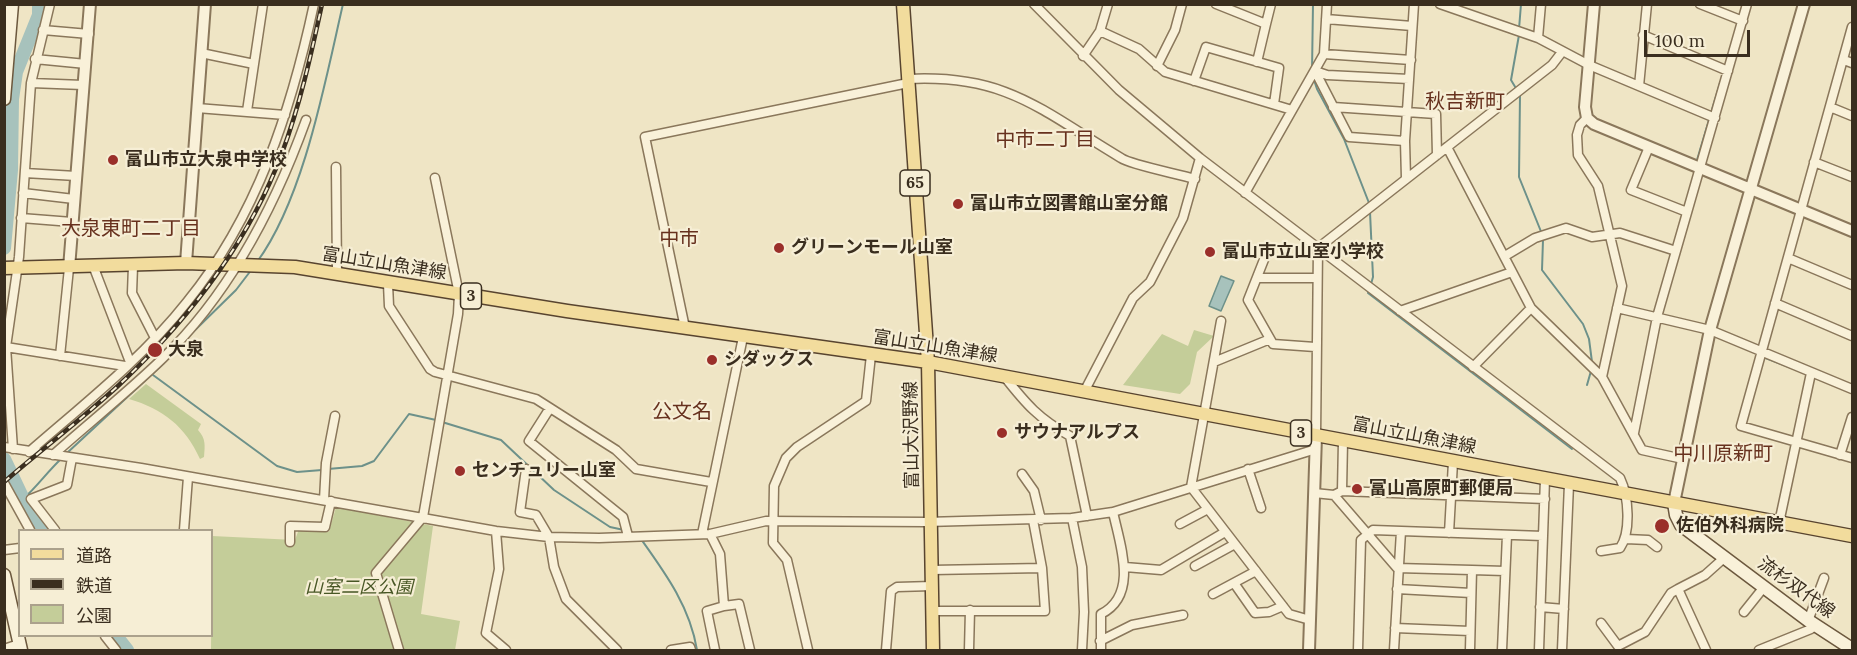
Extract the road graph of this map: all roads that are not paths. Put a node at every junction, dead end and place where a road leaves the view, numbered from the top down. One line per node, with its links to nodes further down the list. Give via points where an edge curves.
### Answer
1 (12, 4): 36 (main road)
2 (50, 4): 27 (street)
3 (90, 4): 29 (street)
4 (205, 4): 33 (street)
5 (262, 4): 42 (street)
6 (314, 4): 61 (street, via 299,75)
7 (903, 4): 48 (main road, 富山大沢野線 / 65)
8 (1034, 4): 35 (street)
9 (1108, 4): 28 (street)
10 (1182, 4): 44 (street, via 1175,30)
11 (1215, 4): 24 (street)
12 (1271, 4): 24 (street)
13 (1327, 4): 22 (street)
14 (1414, 4): 25 (street)
15 (1440, 4): 31 (street)
16 (1541, 4): 31 (street)
17 (1594, 4): 43 (street)
18 (1647, 4): 30 (street)
19 (1700, 4): 23 (street)
20 (1747, 4): 23 (street)
21 (1804, 4): 80 (street)
22 (1326, 20): 25 (street); 34 (street)
23 (1743, 21): 45 (street)
24 (1266, 24): 39 (street)
25 (1413, 26): 38 (street)
26 (1852, 27): 40 (street)
27 (43, 30): 29 (street); 37 (street)
28 (1100, 31): 35 (street); 44 (street, via 1139,50)
29 (89, 34): 41 (street)
30 (1643, 35): 45 (street); 52 (street)
31 (1538, 38): 32 (street)
32 (1562, 52): 43 (street); 67 (street, via 1552,65)
33 (201, 53): 42 (street); 57 (street)
34 (1324, 54): 38 (street); 46 (street)
35 (1083, 56): 70 (street)
36 (6, 58): 53 (main road)
37 (35, 59): 41 (street); 50 (street)
38 (1411, 60): 47 (street)
39 (1257, 62): 49 (street, via 1206,47); 54 (street, via 1280,68)
40 (1848, 62): 56 (street)
41 (86, 64): 51 (street)
42 (254, 64): 59 (street)
43 (1589, 65): 52 (street); 63 (street)
44 (1157, 66): 49 (street)
45 (1728, 70): 64 (street)
46 (1315, 71): 47 (street); 55 (street); 58 (street)
47 (1409, 79): 60 (street)
48 (908, 81): 79 (street, via 943,77 999,88 1046,109 1122,160); 115 (street, via 645,137); 126 (main road, 富山大沢野線 / 65)
49 (1194, 81): 54 (street)
50 (31, 83): 51 (street); 74 (street)
51 (83, 85): 75 (street)
52 (1639, 86): 64 (street)
53 (4, 99)
54 (1274, 104): 58 (street)
55 (1333, 107): 60 (street); 66 (street, via 1350,137)
56 (1830, 107): 62 (street); 71 (street)
57 (197, 108): 59 (street); 95 (street)
58 (1292, 110): 81 (street)
59 (247, 111): 61 (street)
60 (1407, 112): 66 (street); 69 (street, via 1436,114)
61 (285, 115): 96 (street, via 244,216)
62 (1852, 116)
63 (1587, 118): 68 (street); 89 (street, via 1577,135 1578,155 1598,186)
64 (1715, 118): 73 (street)
65 (306, 120): 97 (street, via 290,164)
66 (1405, 141): 78 (street)
67 (1447, 147): 69 (street); 92 (street)
68 (1649, 147): 73 (street); 85 (street, via 1631,190)
69 (1437, 155): 78 (street)
70 (1200, 158): 79 (street); 81 (street)
71 (1814, 162): 76 (street); 84 (street)
72 (336, 167): 103 (street)
73 (1700, 168): 80 (street); 85 (street)
74 (25, 173): 75 (street); 82 (street)
75 (76, 176): 83 (street)
76 (1852, 177)
77 (435, 178): 108 (street)
78 (1406, 178): 90 (street)
79 (1195, 179): 135 (street, via 1183,218 1150,282 1133,298)
80 (1750, 190): 84 (street); 116 (street)
81 (1245, 193): 90 (street)
82 (24, 194): 83 (street); 86 (street)
83 (74, 199): 87 (street)
84 (1800, 210): 88 (street); 94 (street)
85 (1687, 212): 91 (street)
86 (21, 218): 87 (street); 101 (street)
87 (72, 222): 99 (street)
88 (1852, 231)
89 (1610, 235): 91 (street, via 1620,233); 92 (street, via 1586,237 1566,228 1535,238); 111 (street, via 1622,286)
90 (1318, 248): 105 (street); 112 (street)
91 (1676, 251): 113 (street)
92 (1505, 256): 102 (street)
93 (1265, 257): 104 (street)
94 (1788, 258): 107 (street); 109 (street)
95 (186, 263): 96 (main road, 富山立山魚津線 / 3); 98 (main road, 富山立山魚津線 / 3)
96 (214, 264): 97 (main road, 富山立山魚津線 / 3); 119 (street, via 188,301)
97 (236, 264): 103 (main road, 富山立山魚津線 / 3); 147 (street, via 204,311 164,357)
98 (133, 266): 100 (main road, 富山立山魚津線 / 3); 119 (street, via 132,293)
99 (69, 268): 100 (main road, 富山立山魚津線 / 3); 101 (main road, 富山立山魚津線 / 3); 125 (street)
100 (94, 268): 128 (street)
101 (11, 269): 121 (street)
102 (1512, 272): 110 (street); 112 (street)
103 (338, 274): 106 (main road, 富山立山魚津線 / 3)
104 (1259, 278): 105 (street); 120 (street, via 1248,300)
105 (1316, 278): 122 (street)
106 (388, 284): 108 (main road, 富山立山魚津線 / 3); 132 (street, via 389,306 430,369)
107 (1852, 285)
108 (459, 294): 115 (main road, 富山立山魚津線 / 3); 132 (street)
109 (1775, 303): 117 (street); 123 (street)
110 (1531, 308): 129 (street); 133 (street)
111 (1617, 308): 113 (street); 133 (street)
112 (1400, 310): 129 (street)
113 (1657, 317): 116 (street); 140 (street)
114 (1221, 321): 127 (street)
115 (685, 328): 118 (main road, 富山立山魚津線 / 3)
116 (1710, 330): 123 (street); 151 (street)
117 (1852, 336)
118 (743, 337): 124 (main road, 富山立山魚津線 / 3); 158 (street)
119 (154, 338): 128 (street)
120 (1270, 339): 122 (street, via 1274,344); 127 (street)
121 (6, 347): 125 (street); 144 (street)
122 (1315, 347): 141 (street)
123 (1761, 350): 130 (street); 143 (street, via 1741,426)
124 (871, 355): 126 (main road, 富山立山魚津線 / 3); 177 (street, via 866,401 797,447 778,470 772,504)
125 (60, 356): 128 (street)
126 (928, 362): 131 (main road, 富山立山魚津線 / 3); 176 (main road, 富山大沢野線 / 65)
127 (1214, 362): 137 (street)
128 (128, 364): 146 (street)
129 (1473, 367): 165 (street, via 1620,478)
130 (1811, 373): 134 (street); 143 (street)
131 (1004, 376): 135 (main road, 富山立山魚津線 / 3); 172 (street, via 1031,410 1070,436)
132 (448, 377): 136 (street, via 520,393); 173 (street)
133 (1602, 377): 140 (street)
134 (1852, 389)
135 (1084, 392): 137 (main road, 富山立山魚津線 / 3)
136 (550, 408): 158 (street, via 616,450 636,469); 190 (street, via 529,441 623,517)
137 (1205, 415): 141 (main road, 富山立山魚津線 / 3); 161 (street)
138 (335, 416): 167 (street, via 326,463)
139 (1852, 417): 148 (street)
140 (1634, 432): 151 (street, via 1642,450)
141 (1316, 436): 142 (main road, 富山立山魚津線 / 3); 145 (street)
142 (1343, 441): 152 (main road, 富山立山魚津線 / 3); 163 (street)
143 (1795, 442): 148 (street); 178 (street)
144 (8, 448): 146 (street)
145 (1316, 449): 154 (street); 162 (street)
146 (29, 452): 147 (street)
147 (52, 454): 149 (street)
148 (1840, 455): 150 (street)
149 (72, 458): 156 (street); 181 (street, via 67,485 32,499)
150 (1852, 458)
151 (1683, 459): 168 (street)
152 (1453, 462): 157 (main road, 富山立山魚津線 / 3); 164 (street)
153 (526, 469): 193 (street, via 520,512 536,515)
154 (1248, 469): 161 (street); 169 (street)
155 (1022, 474): 175 (street, via 1034,491)
156 (188, 477): 167 (street); 182 (street)
157 (1545, 479): 160 (main road, 富山立山魚津線 / 3); 166 (street)
158 (711, 482): 187 (street)
159 (4, 483): 180 (street)
160 (1569, 484): 165 (main road, 富山立山魚津線 / 3); 221 (street)
161 (1191, 487): 170 (street); 171 (street)
162 (1314, 493): 163 (street); 226 (street)
163 (1338, 493): 164 (street); 188 (street)
164 (1450, 494): 166 (street); 186 (street)
165 (1625, 494): 168 (main road, 富山立山魚津線 / 3); 194 (street)
166 (1545, 500): 191 (street)
167 (328, 501): 173 (street); 195 (street, via 325,527 290,526)
168 (1674, 502): 178 (main road, 富山立山魚津線 / 3); 199 (main road, 流杉双代線, via 1681,525)
169 (1261, 508)
170 (1208, 509): 179 (street); 185 (street)
171 (1113, 512): 172 (street); 201 (street)
172 (1087, 516): 174 (street)
173 (423, 517): 183 (street); 239 (street, via 376,573)
174 (1072, 518): 175 (street); 249 (street, via 1082,567)
175 (1037, 520): 176 (street); 203 (street)
176 (931, 522): 177 (street); 204 (main road, 富山大沢野線 / 65)
177 (775, 523): 187 (street, via 766,521); 245 (street, via 773,543 787,560)
178 (1779, 523): 192 (main road, 富山立山魚津線 / 3)
179 (1180, 524)
180 (29, 529)
181 (54, 529)
182 (184, 529)
183 (496, 531): 193 (street); 240 (street, via 499,569 486,633)
184 (1401, 531): 186 (street); 188 (street, via 1372,530); 202 (street)
185 (1225, 532): 196 (street); 201 (street, via 1161,570)
186 (1449, 533): 189 (street)
187 (706, 534): 190 (street); 218 (street, via 720,554)
188 (1367, 535): 202 (street); 251 (street, via 1361,540)
189 (1507, 535): 191 (street); 207 (street)
190 (628, 536): 193 (street)
191 (1543, 536): 220 (street)
192 (1852, 536)
193 (549, 537): 241 (street, via 554,567 566,599)
194 (1626, 539): 197 (street, via 1648,540); 198 (street, via 1620,548)
195 (290, 542)
196 (1235, 544): 200 (street); 206 (street)
197 (1657, 547)
198 (1601, 551)
199 (1724, 558): 212 (main road, 流杉双代線); 214 (street)
200 (1195, 566)
201 (1125, 567): 232 (street, via 1119,599 1113,608 1101,614)
202 (1397, 567): 205 (street); 213 (street)
203 (1042, 568): 204 (street); 222 (street, via 1045,611)
204 (932, 570): 211 (main road, 富山大沢野線 / 65)
205 (1472, 570): 207 (street); 215 (street)
206 (1256, 571): 210 (street); 219 (street)
207 (1505, 571): 254 (street)
208 (4, 575): 217 (main road)
209 (1824, 578): 228 (street)
210 (1234, 583): 216 (street); 219 (street, via 1255,613)
211 (932, 586): 223 (main road, 富山大沢野線 / 65); 246 (street, via 897,587 891,591)
212 (1764, 587): 224 (street); 228 (main road, 流杉双代線)
213 (1397, 589): 215 (street); 229 (street)
214 (1678, 589): 235 (street, via 1671,593 1645,632); 257 (street)
215 (1471, 593): 230 (street)
216 (1213, 594)
217 (7, 602): 233 (main road)
218 (724, 606): 243 (street, via 707,611); 244 (street, via 739,604)
219 (1283, 606): 226 (street, via 1289,614)
220 (1540, 607): 221 (street); 255 (street)
221 (1564, 609): 256 (street)
222 (969, 610): 223 (street); 248 (street)
223 (932, 611): 247 (main road, 富山大沢野線 / 65)
224 (1744, 612)
225 (1182, 615): 232 (street, via 1132,625)
226 (1310, 620): 250 (street)
227 (1602, 623): 235 (street)
228 (1811, 623): 236 (main road, 流杉双代線); 258 (street, via 1811,629)
229 (1395, 628): 230 (street); 252 (street)
230 (1470, 631): 253 (street)
231 (106, 637): 238 (street)
232 (1101, 646)
233 (20, 647): 234 (street)
234 (4, 649)
235 (1616, 649)
236 (1852, 649)
237 (671, 650): 242 (street, via 690,647)
238 (116, 651)
239 (399, 651)
240 (506, 651)
241 (618, 651)
242 (691, 651)
243 (715, 651)
244 (750, 651)
245 (808, 651)
246 (886, 651)
247 (933, 651)
248 (969, 651)
249 (1082, 651)
250 (1308, 651)
251 (1358, 651)
252 (1394, 651)
253 (1470, 651)
254 (1502, 651)
255 (1539, 651)
256 (1562, 651)
257 (1706, 651)
258 (1759, 651)

